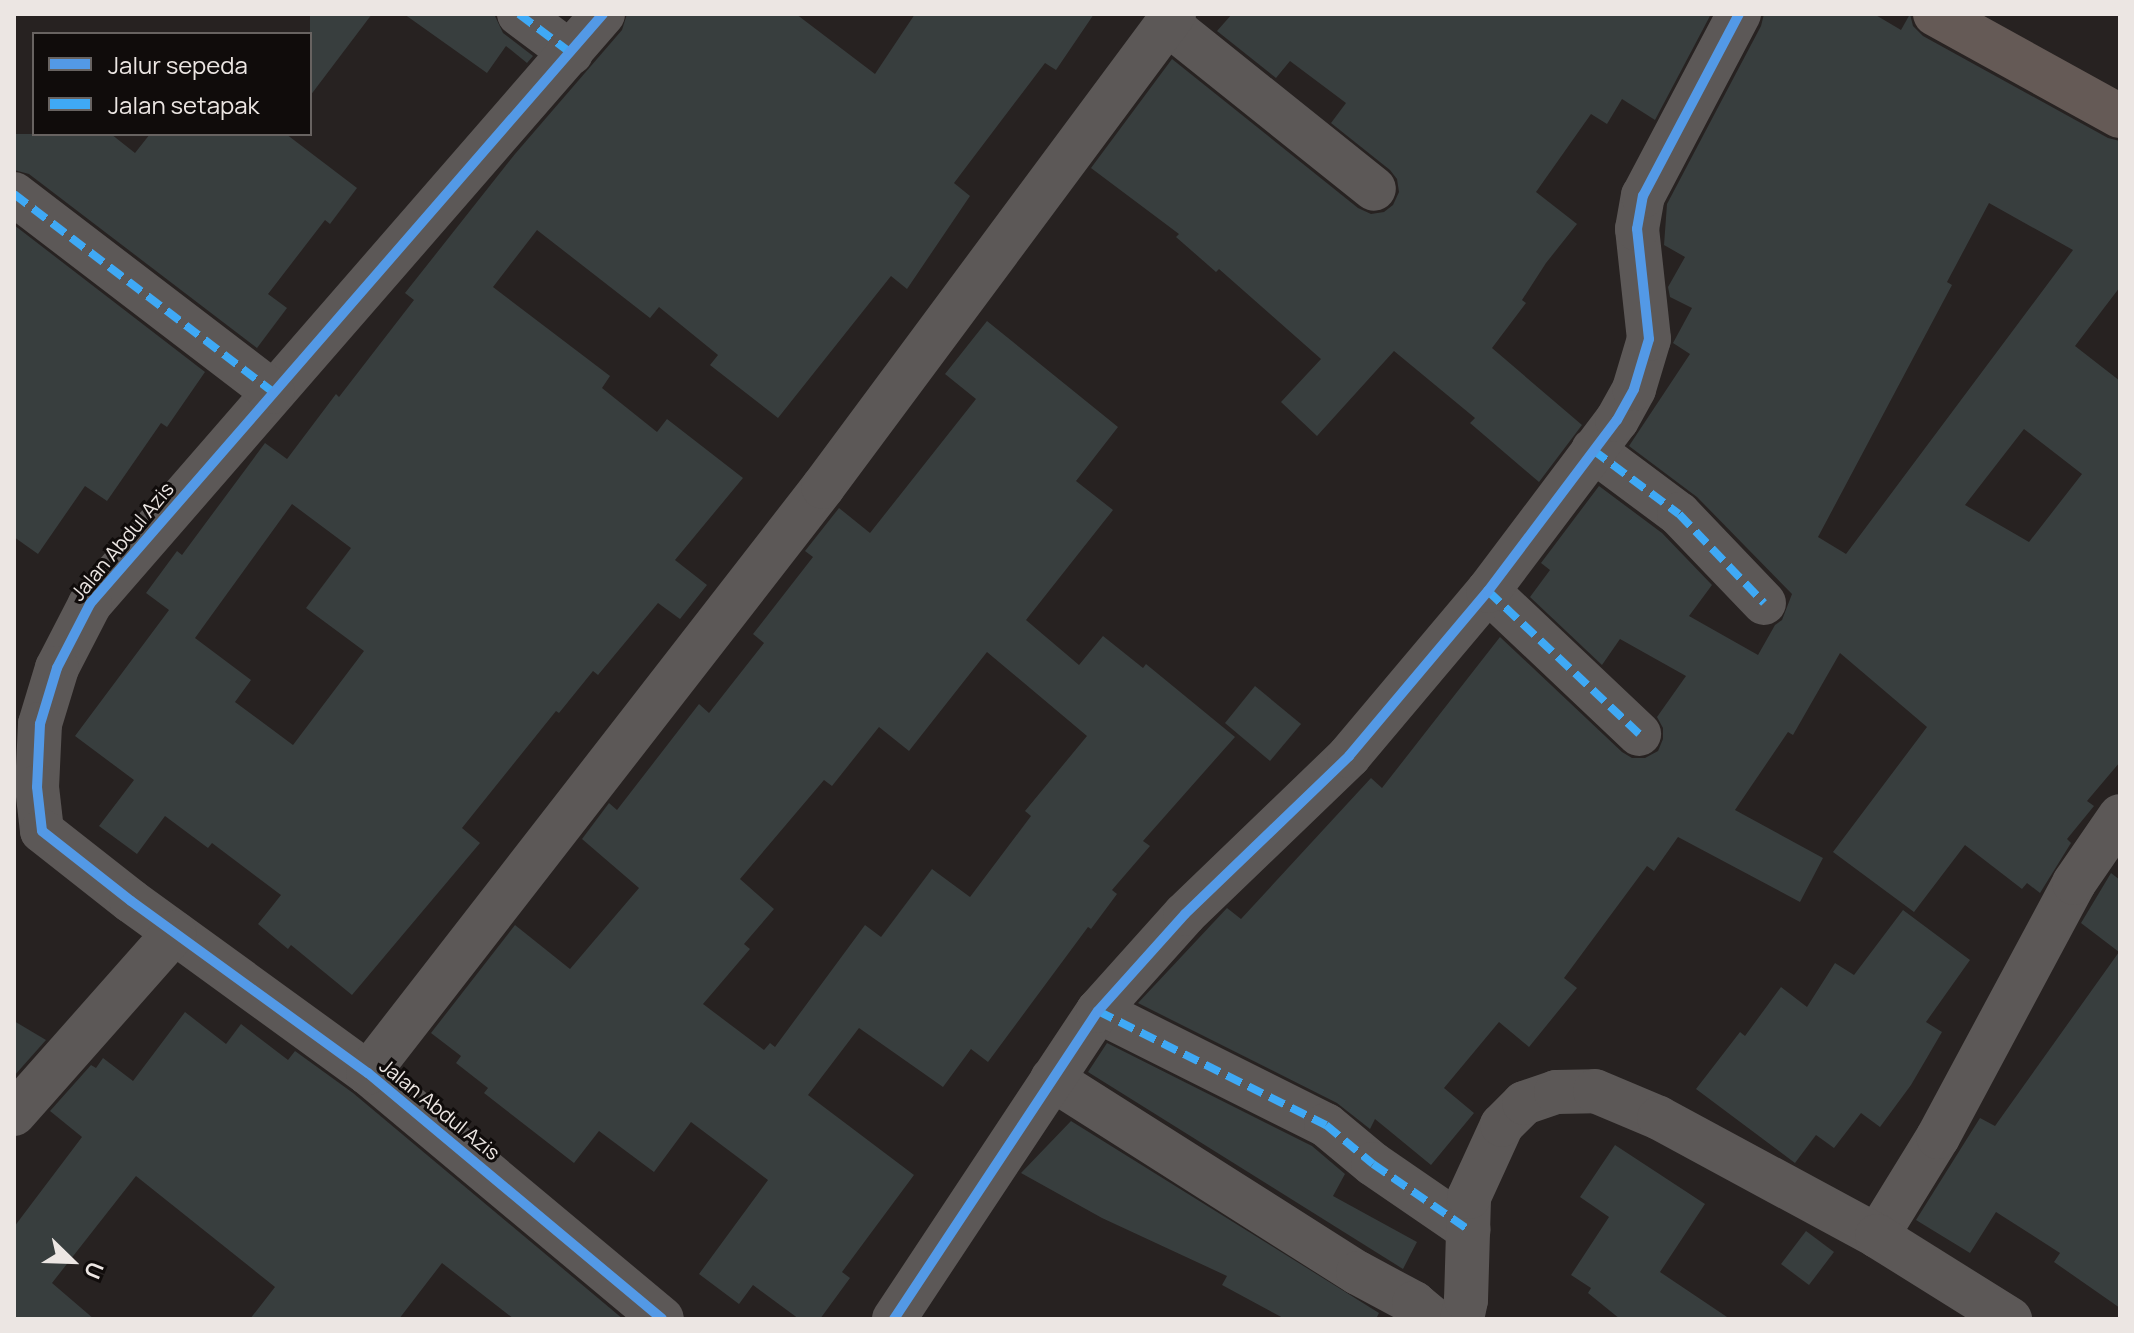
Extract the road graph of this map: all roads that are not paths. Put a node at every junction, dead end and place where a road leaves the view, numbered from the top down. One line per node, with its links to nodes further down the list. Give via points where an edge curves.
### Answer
1 (519, 14): 6 (street)
2 (603, 14): 6 (street, Jalan Abdul Azis)
3 (1739, 14): 11 (street, via 1643,196 1637,229 1649,339 1634,389)
4 (1935, 14): 7 (main road)
5 (1170, 18): 8 (street); 19 (street, via 823,487)
6 (571, 53): 10 (street, Jalan Abdul Azis)
7 (2120, 116)
8 (1374, 189)
9 (14, 194): 10 (street)
10 (273, 392): 16 (street, Jalan Abdul Azis, via 90,604 57,668 40,724 37,787)
11 (1593, 450): 12 (street); 13 (street, via 1679,514)
12 (1488, 591): 14 (street); 18 (street, via 1349,756 1185,914)
13 (1764, 603)
14 (1639, 734)
15 (2120, 816): 23 (street, via 2074,883 1938,1137)
16 (28, 824): 17 (street, Jalan Abdul Azis)
17 (174, 933): 19 (street, Jalan Abdul Azis); 21 (street)
18 (1098, 1011): 20 (street); 22 (street, via 1326,1125)
19 (368, 1073): 24 (street, Jalan Abdul Azis)
20 (1052, 1079): 25 (street); 26 (street)
21 (14, 1114)
22 (1469, 1230): 23 (street, via 1469,1197 1502,1125 1524,1103 1556,1092 1595,1091 1659,1118); 27 (street)
23 (1877, 1236): 28 (street)
24 (649, 1314)
25 (894, 1319)
26 (1433, 1319)
27 (1462, 1319)
28 (2010, 1319)

